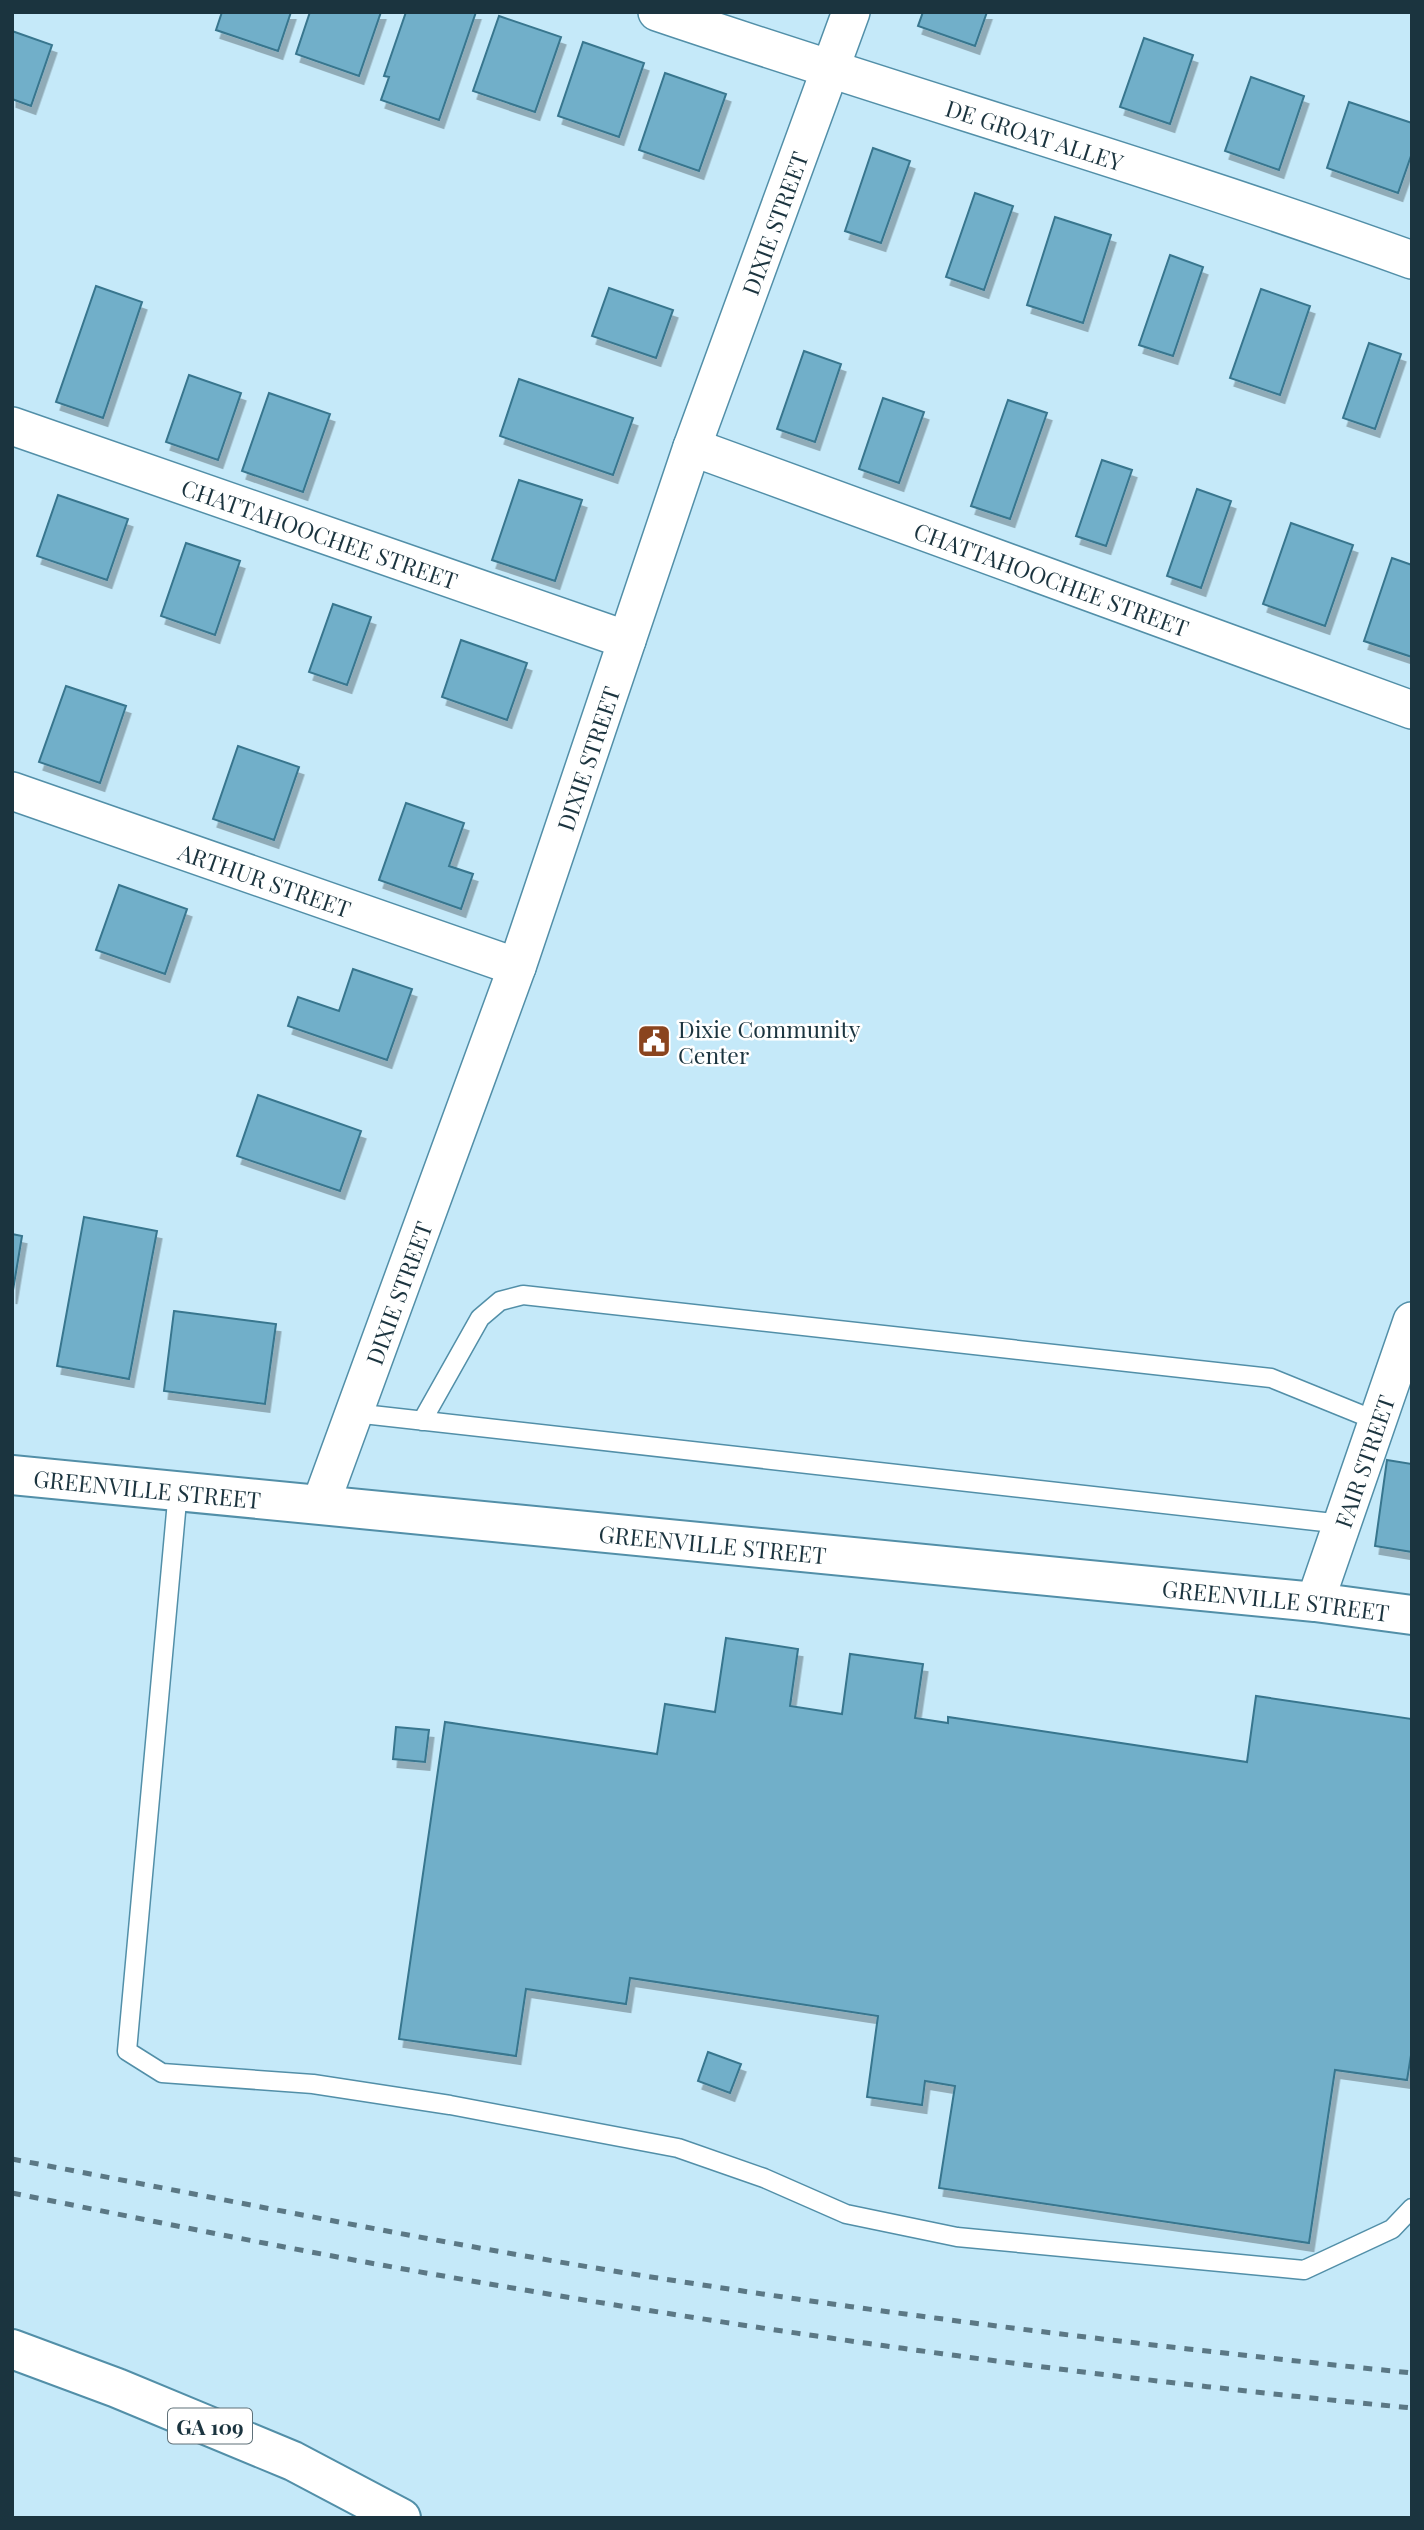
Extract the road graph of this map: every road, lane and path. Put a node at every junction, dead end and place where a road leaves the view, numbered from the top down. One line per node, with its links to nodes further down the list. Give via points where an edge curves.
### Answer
1 (657, 12): 3 (street, DE GROAT ALLEY)
2 (851, 12): 3 (street, DIXIE STREET)
3 (830, 71): 4 (street, DE GROAT ALLEY, via 1287,215); 6 (street, DIXIE STREET)
4 (1412, 260)
5 (12, 426): 7 (street, CHATTAHOOCHEE STREET)
6 (692, 447): 7 (street, DIXIE STREET); 8 (street, CHATTAHOOCHEE STREET)
7 (627, 640): 10 (street, DIXIE STREET)
8 (1412, 710)
9 (12, 791): 10 (street, ARTHUR STREET)
10 (517, 967): 12 (street, DIXIE STREET)
11 (1412, 1321): 14 (street, FAIR STREET)
12 (354, 1413): 13 (lane); 17 (street, DIXIE STREET)
13 (422, 1421): 14 (lane, via 480,1318 500,1301 523,1295 1271,1378); 18 (lane)
14 (1377, 1421): 18 (street, FAIR STREET)
15 (12, 1475): 16 (main road, GREENVILLE STREET)
16 (178, 1490): 17 (main road, GREENVILLE STREET); 21 (lane, via 127,2051 162,2073 313,2084 678,2148 764,2178 846,2214 957,2237 1304,2270 1392,2229)
17 (321, 1503): 19 (main road, GREENVILLE STREET)
18 (1342, 1524): 19 (street, FAIR STREET)
19 (1315, 1602): 20 (main road, GREENVILLE STREET)
20 (1412, 1615)
21 (1412, 2208)
22 (12, 2349): 23 (main road, GA 109, via 293,2461)
23 (401, 2518)

